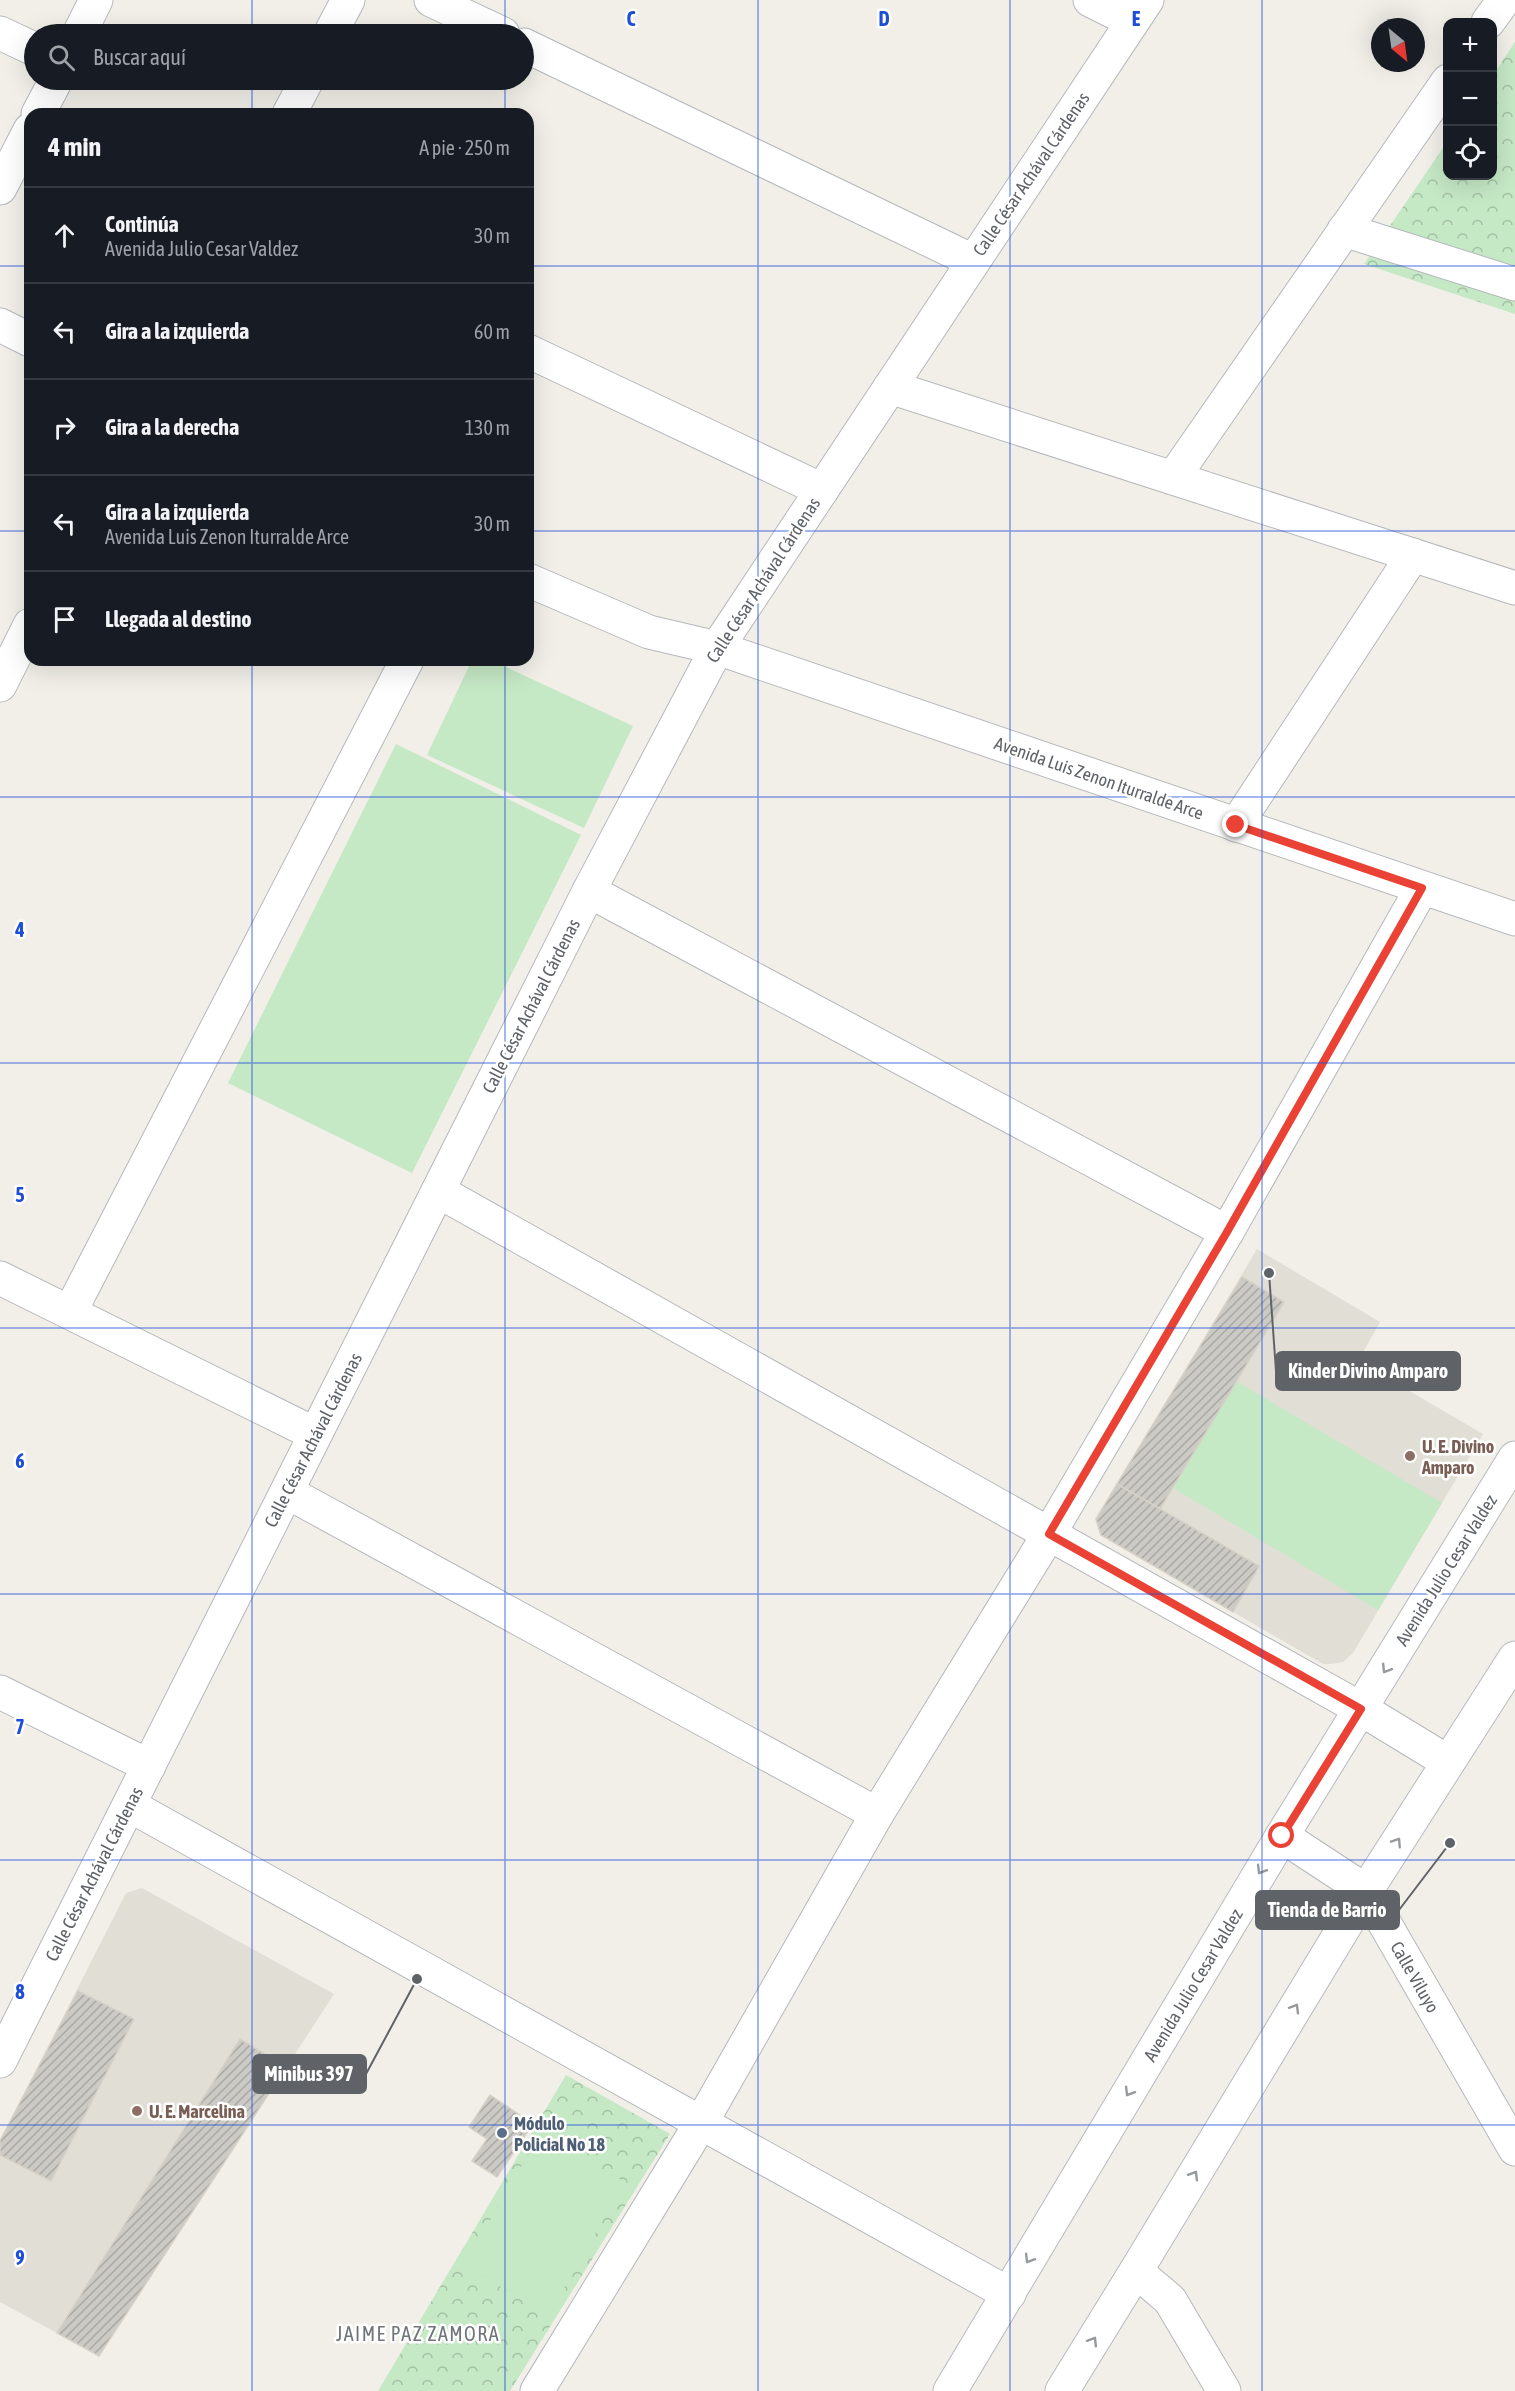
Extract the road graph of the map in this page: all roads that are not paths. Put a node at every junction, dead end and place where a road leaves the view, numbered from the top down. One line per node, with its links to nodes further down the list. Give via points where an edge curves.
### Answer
1 (96, 0): 8 (street)
2 (348, 0): 9 (street)
3 (431, 0): 10 (street)
4 (1090, 0): 6 (street)
5 (1504, 0): 7 (street)
6 (1139, 11): 22 (street, Calle César Achával Cárdenas)
7 (1491, 18)
8 (84, 24)
9 (335, 24)
10 (482, 24)
11 (0, 33): 12 (street)
12 (24, 44)
13 (534, 50): 22 (street)
14 (1443, 88): 21 (street)
15 (51, 90): 17 (street)
16 (302, 90): 18 (street)
17 (41, 108)
18 (292, 108)
19 (24, 142): 20 (street)
20 (0, 188)
21 (1344, 230): 23 (street); 28 (street)
22 (974, 261): 27 (street, Calle César Achával Cárdenas)
23 (1515, 284)
24 (0, 325): 25 (street)
25 (24, 337)
26 (534, 354): 29 (street)
27 (890, 387): 28 (street); 29 (street, Calle César Achával Cárdenas)
28 (1173, 478): 30 (street)
29 (822, 490): 34 (street, Calle César Achával Cárdenas)
30 (1413, 555): 32 (street); 37 (street)
31 (534, 583): 34 (street, Avenida Luis Zenon Iturralde Arce, via 649,632)
32 (1515, 588)
33 (24, 637): 36 (street)
34 (717, 648): 37 (street, Avenida Luis Zenon Iturralde Arce); 39 (street, Calle César Achával Cárdenas)
35 (404, 666): 44 (street)
36 (0, 685)
37 (1236, 825): 38 (street, Avenida Luis Zenon Iturralde Arce)
38 (1422, 888): 40 (street, Avenida Luis Zenon Iturralde Arce); 42 (street)
39 (589, 891): 41 (street, Calle César Achával Cárdenas); 42 (street)
40 (1515, 919)
41 (438, 1191): 45 (street, Calle César Achával Cárdenas); 48 (street)
42 (1227, 1232): 48 (street)
43 (0, 1278): 44 (street)
44 (70, 1312): 45 (street)
45 (315, 1434): 47 (street, Calle César Achával Cárdenas)
46 (1515, 1458): 51 (street, Avenida Julio Cesar Valdez, one-way to 51)
47 (286, 1492): 53 (street, Calle César Achával Cárdenas); 55 (street)
48 (1049, 1534): 51 (street); 55 (street)
49 (1515, 1658): 52 (street)
50 (0, 1692): 53 (street)
51 (1361, 1709): 52 (street); 56 (street, Avenida Julio Cesar Valdez)
52 (1448, 1762): 57 (street, one-way to 52)
53 (149, 1766): 54 (street, Calle César Achával Cárdenas)
54 (129, 1805): 58 (street, Calle César Achával Cárdenas); 59 (street)
55 (877, 1814): 59 (street)
56 (1282, 1836): 57 (street, Calle Viluyo); 62 (street, Avenida Julio Cesar Valdez, one-way to 62)
57 (1366, 1891): 60 (street, Calle Viluyo); 61 (street, one-way to 57)
58 (0, 2061)
59 (700, 2123): 62 (street); 63 (street)
60 (1515, 2150)
61 (1136, 2271): 65 (street, one-way to 61); 66 (street, via 1170,2300)
62 (1009, 2294): 64 (street, Avenida Julio Cesar Valdez)
63 (537, 2391)
64 (950, 2391)
65 (1062, 2391)
66 (1224, 2391)

